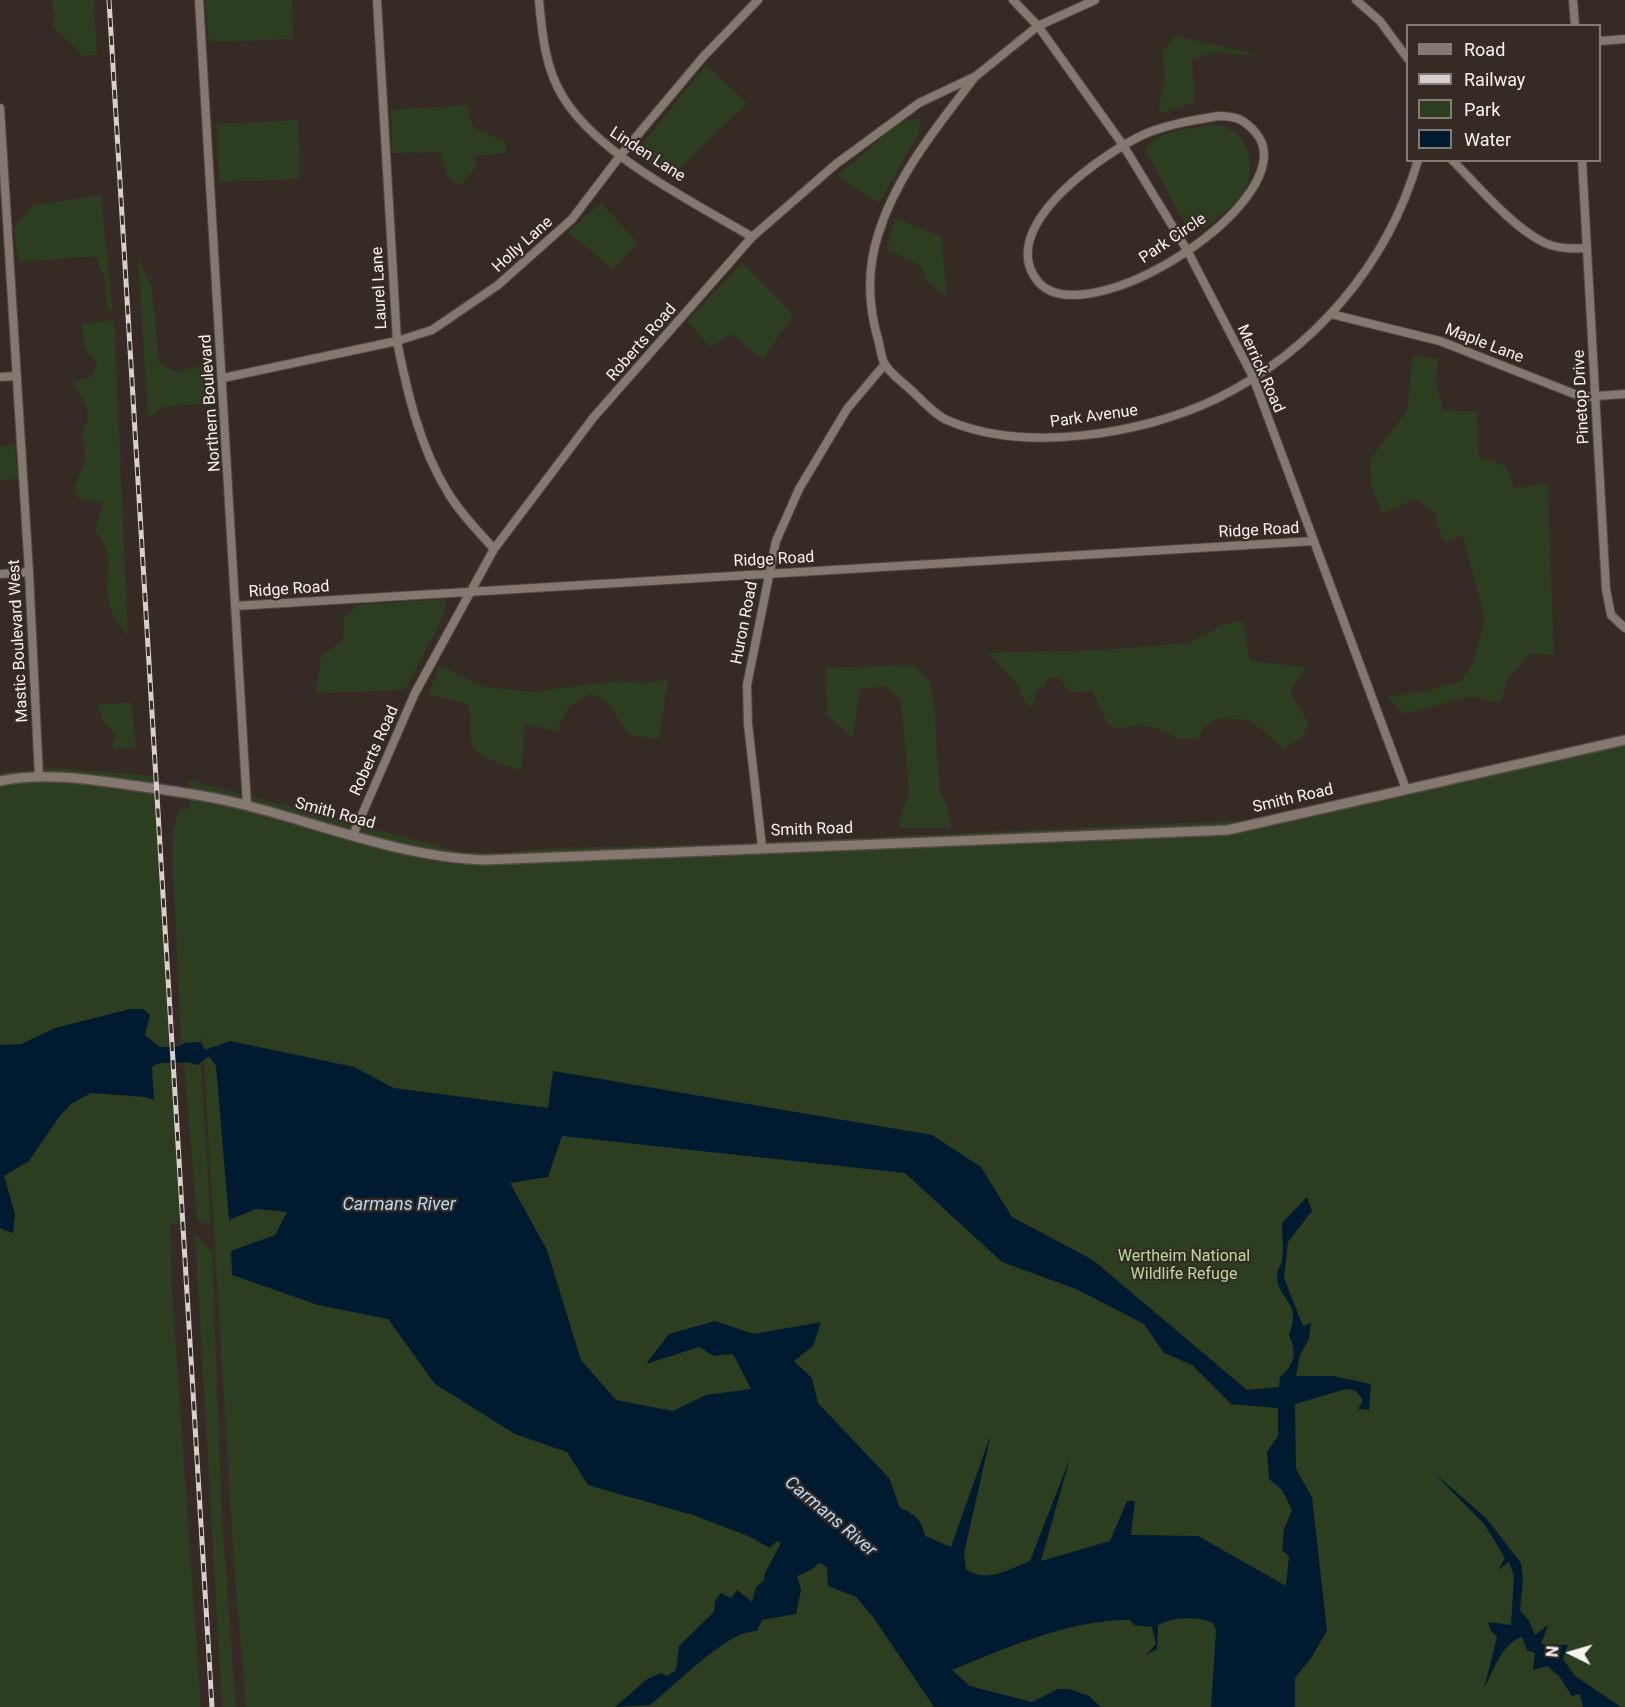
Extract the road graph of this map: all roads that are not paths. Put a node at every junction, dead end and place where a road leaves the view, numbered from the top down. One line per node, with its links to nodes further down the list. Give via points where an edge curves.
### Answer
1 (199, 0): 31 (street, Northern Boulevard)
2 (377, 0): 26 (street, Laurel Lane)
3 (539, 0): 17 (street, Linden Lane, via 542,41 562,96 597,139)
4 (758, 0): 17 (street, Holly Lane, via 703,57)
5 (1012, 0): 10 (street, Merrick Road)
6 (1095, 0): 10 (street, Roberts Road)
7 (1356, 0): 13 (street, via 1380,21)
8 (1573, 0): 9 (street)
9 (1575, 24)
10 (1038, 26): 14 (street, Roberts Road); 16 (street, Merrick Road)
11 (1625, 39): 12 (street)
12 (1601, 41)
13 (1406, 55)
14 (976, 76): 22 (street, Roberts Road, via 918,103 883,127); 27 (street, via 893,194 877,237 869,288 871,315)
15 (0, 108): 21 (street, Mastic Boulevard West)
16 (1123, 146): 24 (street, Merrick Road); 24 (street, Park Circle, via 1148,133 1218,116 1246,120 1260,138 1264,170 1256,186 1237,211); 24 (street, Park Circle, via 1084,171 1052,202 1034,228 1027,248 1028,264 1036,280 1049,291 1083,295 1154,272)
17 (620, 156): 22 (street, Linden Lane); 26 (street, Holly Lane, via 572,219 498,285 432,330)
18 (1417, 162): 25 (street, Park Avenue, via 1388,239)
19 (1454, 162): 23 (street, via 1517,223 1545,244)
20 (1582, 162): 23 (street, Pinetop Drive)
21 (3, 185): 28 (street, Mastic Boulevard West)
22 (752, 237): 35 (street, Roberts Road, via 593,418)
23 (1586, 248): 33 (street, Pinetop Drive)
24 (1187, 250): 30 (street, Merrick Road)
25 (1331, 314): 30 (street, Park Avenue, via 1302,342); 33 (street, Maple Lane, via 1440,341 1582,397)
26 (397, 341): 31 (street, Holly Lane); 35 (street, Laurel Lane, via 407,389 447,492)
27 (885, 364): 30 (street, Park Avenue, via 944,419 968,428 1034,437 1088,434 1168,418 1217,399); 37 (street, Huron Road, via 847,409 799,489 776,542)
28 (17, 376): 29 (street); 36 (street, Mastic Boulevard West)
29 (0, 377)
30 (1253, 377): 34 (street, Merrick Road)
31 (223, 378): 40 (street, Northern Boulevard)
32 (1625, 394): 33 (street, Maple Lane)
33 (1596, 397): 41 (street, Pinetop Drive, via 1606,589 1611,615)
34 (1314, 541): 37 (street, Ridge Road); 45 (street, Merrick Road)
35 (494, 549): 39 (street, Roberts Road)
36 (29, 572): 38 (street); 43 (street, Mastic Boulevard West)
37 (769, 573): 39 (street, Ridge Road); 48 (street, Huron Road, via 747,685)
38 (0, 574)
39 (468, 592): 40 (street, Ridge Road); 47 (street, Roberts Road, via 415,693)
40 (235, 606): 46 (street, Northern Boulevard)
41 (1623, 628)
42 (1625, 740): 45 (street, Smith Road)
43 (39, 777): 44 (street, Smith Road); 46 (street, Smith Road, via 86,778)
44 (0, 781)
45 (1406, 789): 48 (street, Smith Road, via 1228,830)
46 (247, 805): 47 (street, Smith Road)
47 (353, 835): 48 (street, Smith Road, via 422,854 483,860)
48 (762, 847)

